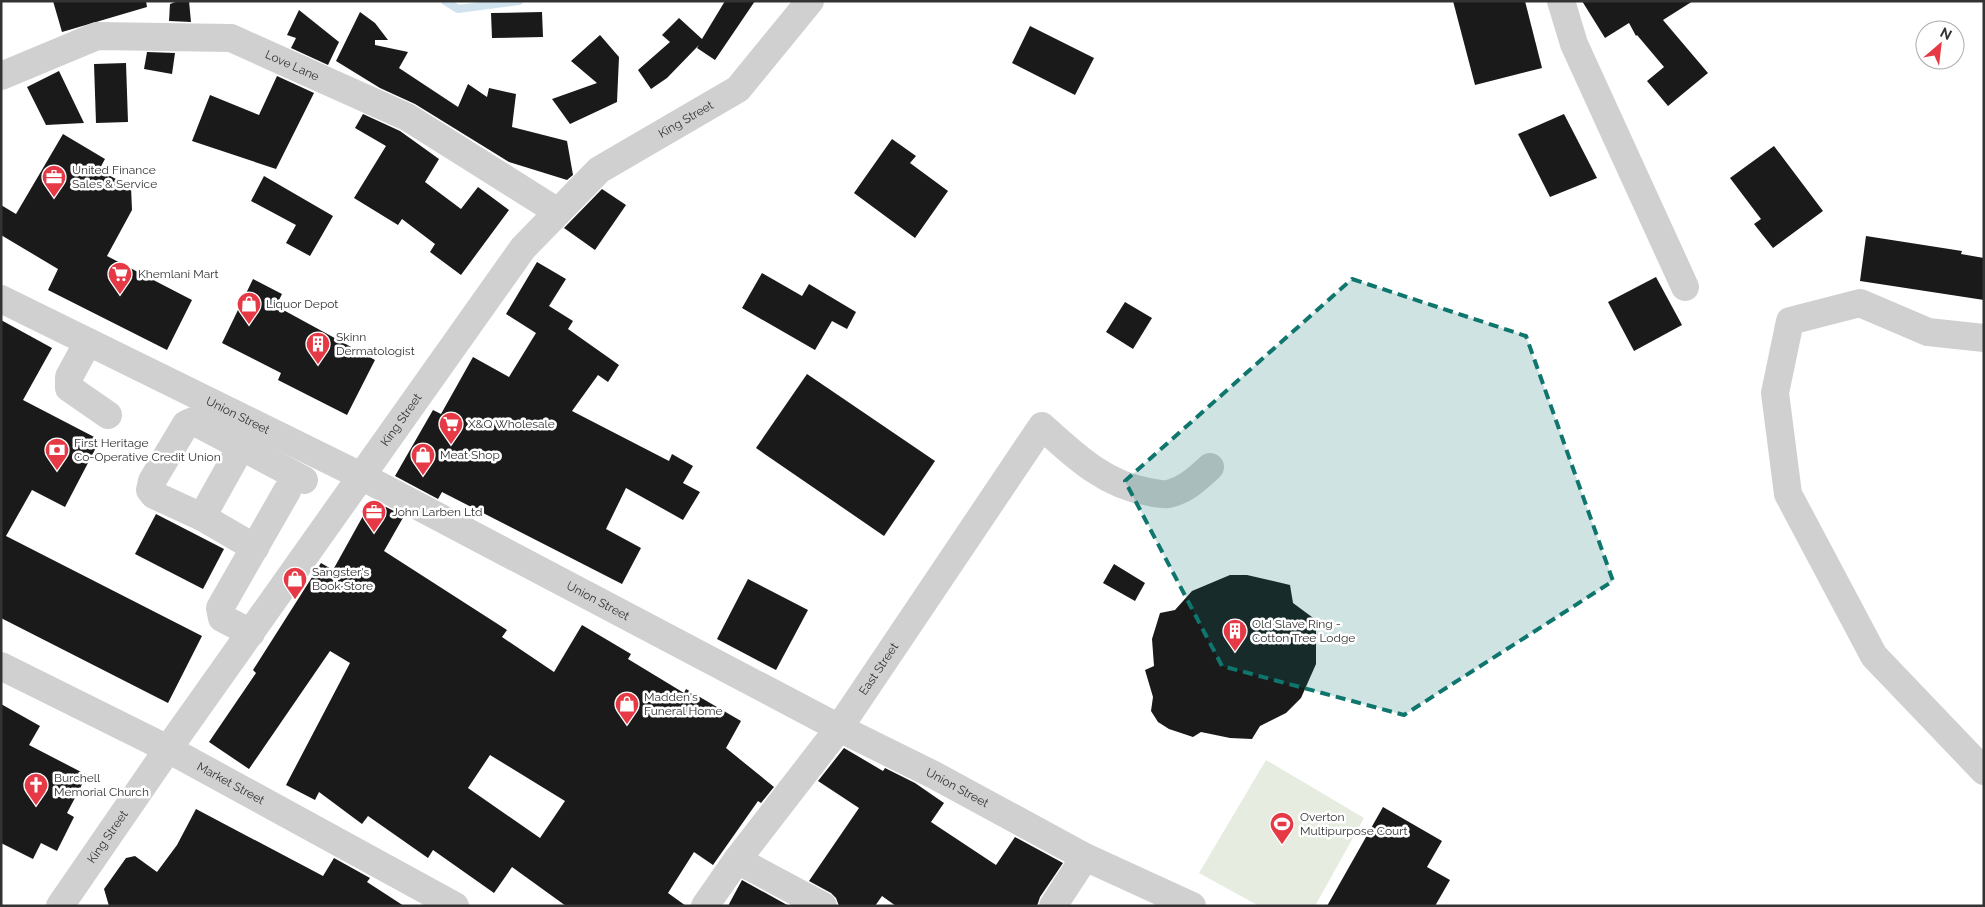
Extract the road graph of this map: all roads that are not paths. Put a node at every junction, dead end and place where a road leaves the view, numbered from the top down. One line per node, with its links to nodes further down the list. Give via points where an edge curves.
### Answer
1 (810, 1): 4 (street, King Street, via 738,89 599,170)
2 (1561, 1): 5 (street, via 1574,44)
3 (1, 76): 4 (street, Love Lane, via 97,36 231,38 407,117)
4 (558, 212): 12 (street, King Street, via 523,248)
5 (1685, 287)
6 (1, 299): 8 (street, Union Street)
7 (1984, 338): 19 (street, via 1928,332 1860,303 1790,321 1775,393 1788,494 1874,656)
8 (88, 342): 9 (street, via 69,377 69,388); 12 (street, Union Street)
9 (108, 415)
10 (236, 456): 13 (street)
11 (1210, 467): 17 (street, East Street, via 1190,486 1167,494 1138,490 1081,462 1042,426)
12 (361, 476): 15 (street, King Street); 17 (street, Union Street)
13 (202, 517): 14 (street); 14 (street, via 154,495 150,490 186,424 193,421 296,485)
14 (255, 548): 15 (street, via 220,608 222,618)
15 (251, 633): 18 (street, King Street)
16 (1, 666): 18 (street, Market Street)
17 (838, 728): 20 (street, Union Street, via 934,775); 21 (street, East Street)
18 (168, 749): 22 (street, King Street); 23 (street, Market Street)
19 (1984, 770)
20 (1085, 857): 26 (street); 27 (street, Union Street)
21 (737, 860): 24 (street, East Street); 25 (street)
22 (60, 906)
23 (455, 906)
24 (705, 906)
25 (823, 906)
26 (1053, 906)
27 (1192, 906)

